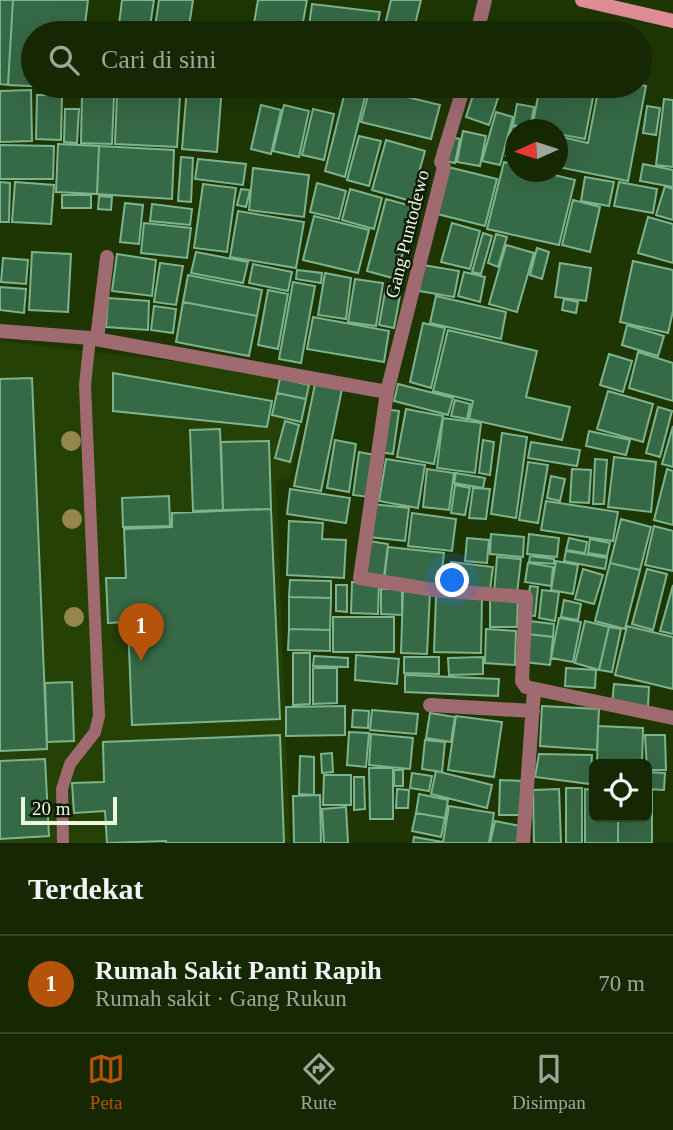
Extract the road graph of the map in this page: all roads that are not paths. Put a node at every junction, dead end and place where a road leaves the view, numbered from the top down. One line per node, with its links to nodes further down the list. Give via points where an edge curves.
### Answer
1 (485, 0): 3 (street)
2 (582, 0): 4 (main road)
3 (480, 21)
4 (673, 21)
5 (461, 98): 9 (street, Gang Puntodewo)
6 (107, 257): 8 (street)
7 (0, 331): 8 (street)
8 (94, 338): 9 (street); 14 (lane, via 85,385 99,716 95,732 70,764 62,789)
9 (387, 392): 10 (street, Gang Puntodewo, via 360,578 434,590 526,597 522,681)
10 (534, 690): 12 (street); 13 (street)
11 (430, 705): 12 (street)
12 (533, 711): 15 (street)
13 (673, 718)
14 (63, 843)
15 (523, 843)

